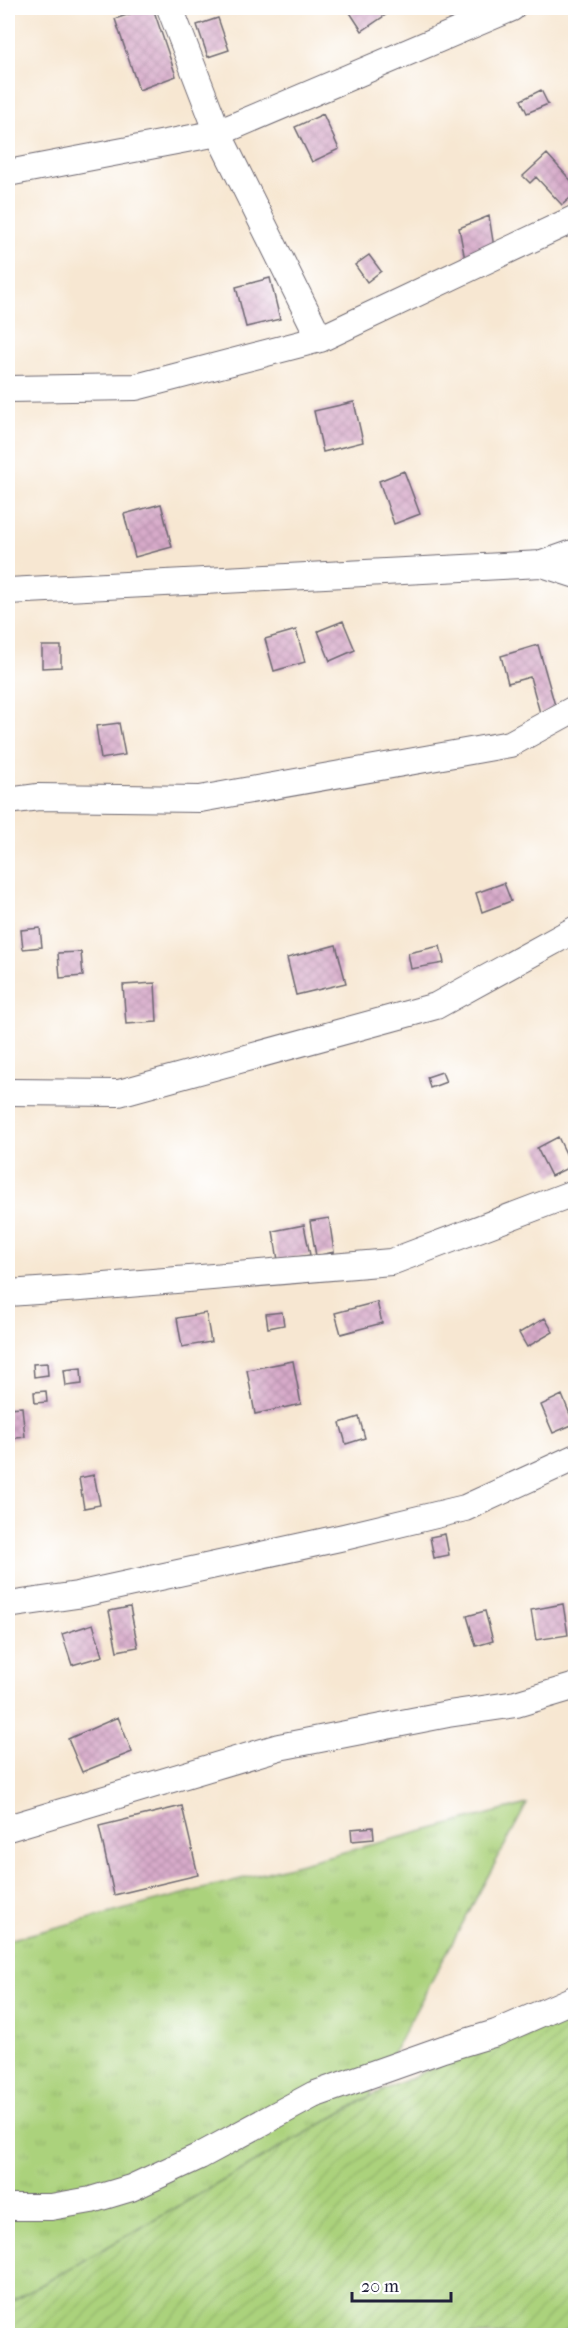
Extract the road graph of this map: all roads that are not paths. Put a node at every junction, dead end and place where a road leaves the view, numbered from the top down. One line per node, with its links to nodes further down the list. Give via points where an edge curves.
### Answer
1 (170, 8): 3 (street)
2 (512, 8): 3 (street)
3 (218, 133): 4 (street); 6 (street)
4 (8, 173)
5 (576, 218): 6 (street)
6 (320, 339): 7 (street, via 136,387)
7 (8, 389)
8 (576, 552): 9 (street)
9 (542, 564): 10 (street); 11 (street)
10 (576, 574)
11 (8, 591)
12 (576, 708): 13 (street, via 510,744 200,799 38,797)
13 (8, 801)
14 (576, 929): 15 (street, via 436,1006 119,1093)
15 (8, 1092)
16 (576, 1192): 17 (street, via 391,1262)
17 (8, 1293)
18 (576, 1457): 19 (street, via 465,1508 77,1595)
19 (8, 1605)
20 (576, 1686): 21 (street, via 516,1704 279,1747)
21 (8, 1828)
22 (576, 1998): 23 (street, via 496,2033 313,2095 131,2188 51,2207)
23 (8, 2207)

